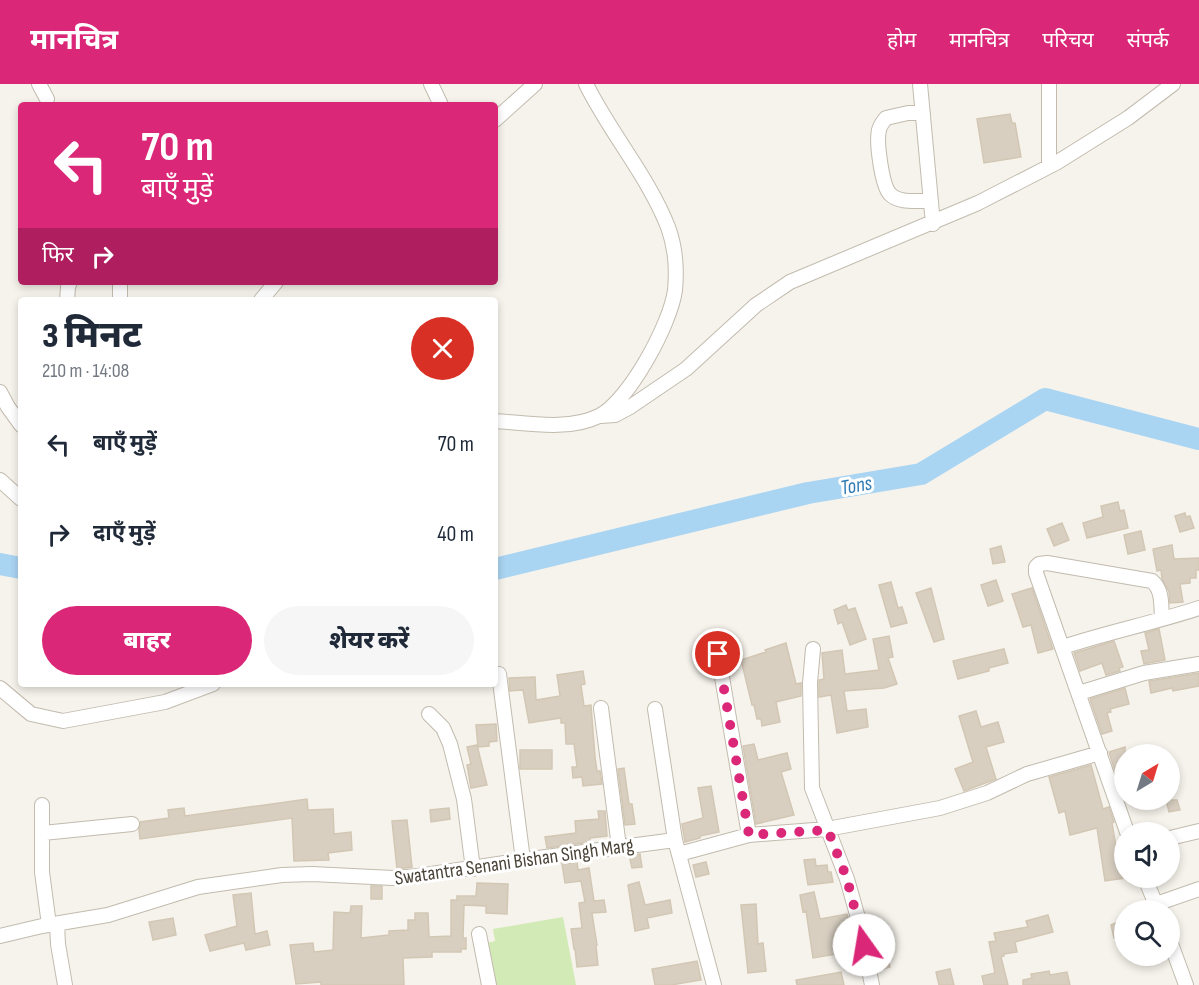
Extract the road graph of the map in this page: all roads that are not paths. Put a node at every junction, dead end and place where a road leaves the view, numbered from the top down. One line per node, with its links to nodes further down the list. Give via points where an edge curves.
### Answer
1 (39, 84): 8 (street)
2 (431, 84): 9 (street)
3 (535, 84): 11 (street)
4 (586, 84): 18 (street, via 649,189 668,227 676,259 675,291 649,355 623,396)
5 (920, 84): 10 (street)
6 (1049, 84): 12 (street)
7 (1173, 84): 12 (street, via 1128,118)
8 (47, 99)
9 (440, 102)
10 (922, 113): 13 (street); 13 (street, via 886,118 878,138 885,187 891,196)
11 (498, 117)
12 (1049, 166): 14 (street)
13 (931, 201): 14 (street)
14 (933, 224): 18 (street, via 790,282 756,305 686,369 630,407 615,415)
15 (274, 285): 16 (street)
16 (264, 297)
17 (0, 392): 19 (street)
18 (600, 416): 20 (street, via 573,424)
19 (18, 421)
20 (498, 422)
21 (0, 480): 22 (street)
22 (18, 496)
23 (1199, 608): 24 (street)
24 (1162, 620): 25 (street); 25 (street, via 1158,586 1152,580 1039,564 1036,573)
25 (1062, 647): 32 (street)
26 (813, 649): 40 (street, via 812,788)
27 (718, 654): 43 (street)
28 (1199, 664): 32 (street, via 1144,674)
29 (499, 674): 48 (street)
30 (205, 687): 31 (street, via 165,702 63,721 31,714)
31 (0, 688)
32 (1079, 693): 36 (street)
33 (601, 708): 46 (street)
34 (655, 709): 45 (street)
35 (429, 714): 49 (street, via 443,728 450,744 464,799)
36 (1100, 753): 38 (street); 40 (street, via 1027,774 987,793 940,808)
37 (42, 805): 42 (street)
38 (1124, 822)
39 (132, 824): 42 (street)
40 (828, 830): 43 (street); 59 (street, via 847,879)
41 (1199, 831): 44 (street)
42 (43, 833): 52 (street, via 43,891)
43 (749, 835): 47 (street)
44 (1180, 836)
45 (675, 840): 46 (street, Swatantra Senani Bishan Singh Marg); 47 (street)
46 (619, 847): 48 (street, Swatantra Senani Bishan Singh Marg)
47 (679, 854): 58 (street)
48 (524, 860): 49 (street, Swatantra Senani Bishan Singh Marg)
49 (473, 869): 52 (street, Swatantra Senani Bishan Singh Marg, via 393,879 312,874 272,877 198,887 108,915)
50 (1199, 889): 51 (street)
51 (1173, 900)
52 (53, 924): 54 (street, Swatantra Senani Bishan Singh Marg); 56 (street)
53 (479, 934): 57 (street)
54 (0, 936)
55 (1179, 966): 60 (street)
56 (65, 985)
57 (489, 985)
58 (714, 985)
59 (872, 985)
60 (1186, 985)

